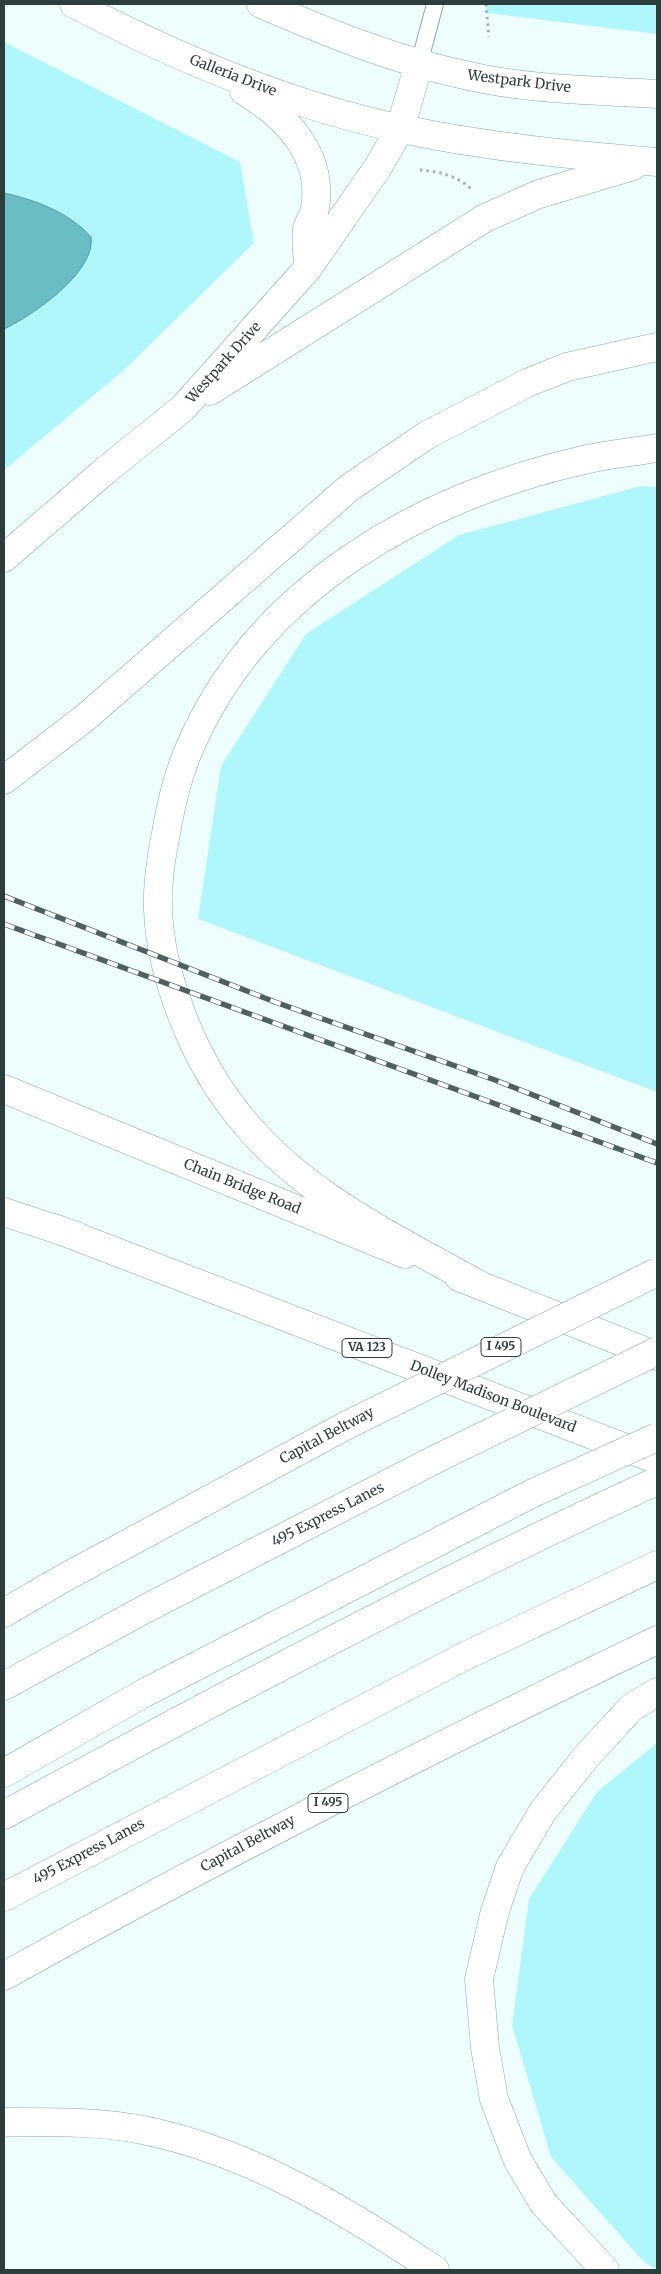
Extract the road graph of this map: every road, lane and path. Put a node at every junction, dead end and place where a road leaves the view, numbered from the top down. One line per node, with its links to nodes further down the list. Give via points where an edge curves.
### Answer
1 (74, 4): 6 (main road, Galleria Drive)
2 (261, 4): 7 (main road, via 301,22)
3 (436, 4): 7 (lane)
4 (486, 4): 5 (path)
5 (489, 37)
6 (191, 60): 9 (main road, Galleria Drive, via 275,92); 13 (main road, via 262,102 288,125 304,145 314,166 316,189 315,208 307,231)
7 (419, 64): 8 (main road, Westpark Drive, via 470,77 525,84); 9 (main road, Westpark Drive)
8 (657, 94)
9 (400, 129): 10 (main road, via 492,145); 13 (main road, Westpark Drive, via 378,167)
10 (654, 162): 15 (main road, via 538,194 485,218)
11 (420, 170): 12 (path, via 433,170 464,181)
12 (475, 192)
13 (308, 268): 15 (main road, Westpark Drive)
14 (657, 347): 18 (main road, via 567,367 473,409 427,435 349,488 86,717)
15 (183, 408): 17 (main road, Westpark Drive)
16 (657, 448): 24 (main road, via 589,458 483,490 384,535 343,563 267,628 235,666 189,748 171,804 161,860 159,899 164,952 180,1009 208,1072 261,1142 304,1179 351,1212)
17 (4, 558)
18 (4, 780)
19 (4, 1089): 24 (main road, Chain Bridge Road)
20 (4, 1208): 22 (main road, VA 123)
21 (4, 1212): 22 (main road)
22 (77, 1236): 28 (main road, Dolley Madison Boulevard / VA 123)
23 (657, 1272): 31 (main road, Capital Beltway / I 495, bridge, via 347,1424)
24 (481, 1286): 26 (main road)
25 (657, 1351): 35 (main road, 495 Express Lanes, bridge, via 436,1459 145,1609)
26 (657, 1356)
27 (657, 1436): 37 (main road, bridge, via 533,1493 144,1693)
28 (657, 1460)
29 (657, 1481): 38 (main road, via 240,1687)
30 (657, 1564): 39 (main road, 495 Express Lanes, via 463,1657)
31 (62, 1579): 32 (main road); 33 (main road, Capital Beltway / I 495)
32 (4, 1596)
33 (4, 1613)
34 (657, 1640): 40 (main road, Capital Beltway / I 495, via 294,1820)
35 (4, 1686)
36 (657, 1692): 43 (main road, via 631,1708 543,1811 510,1867 479,1979 485,2048 494,2099 518,2161 544,2204)
37 (4, 1773)
38 (4, 1815)
39 (4, 1897)
40 (4, 1976)
41 (4, 2122): 42 (main road, via 143,2130 212,2150 283,2178 326,2201)
42 (435, 2270)
43 (605, 2270)

